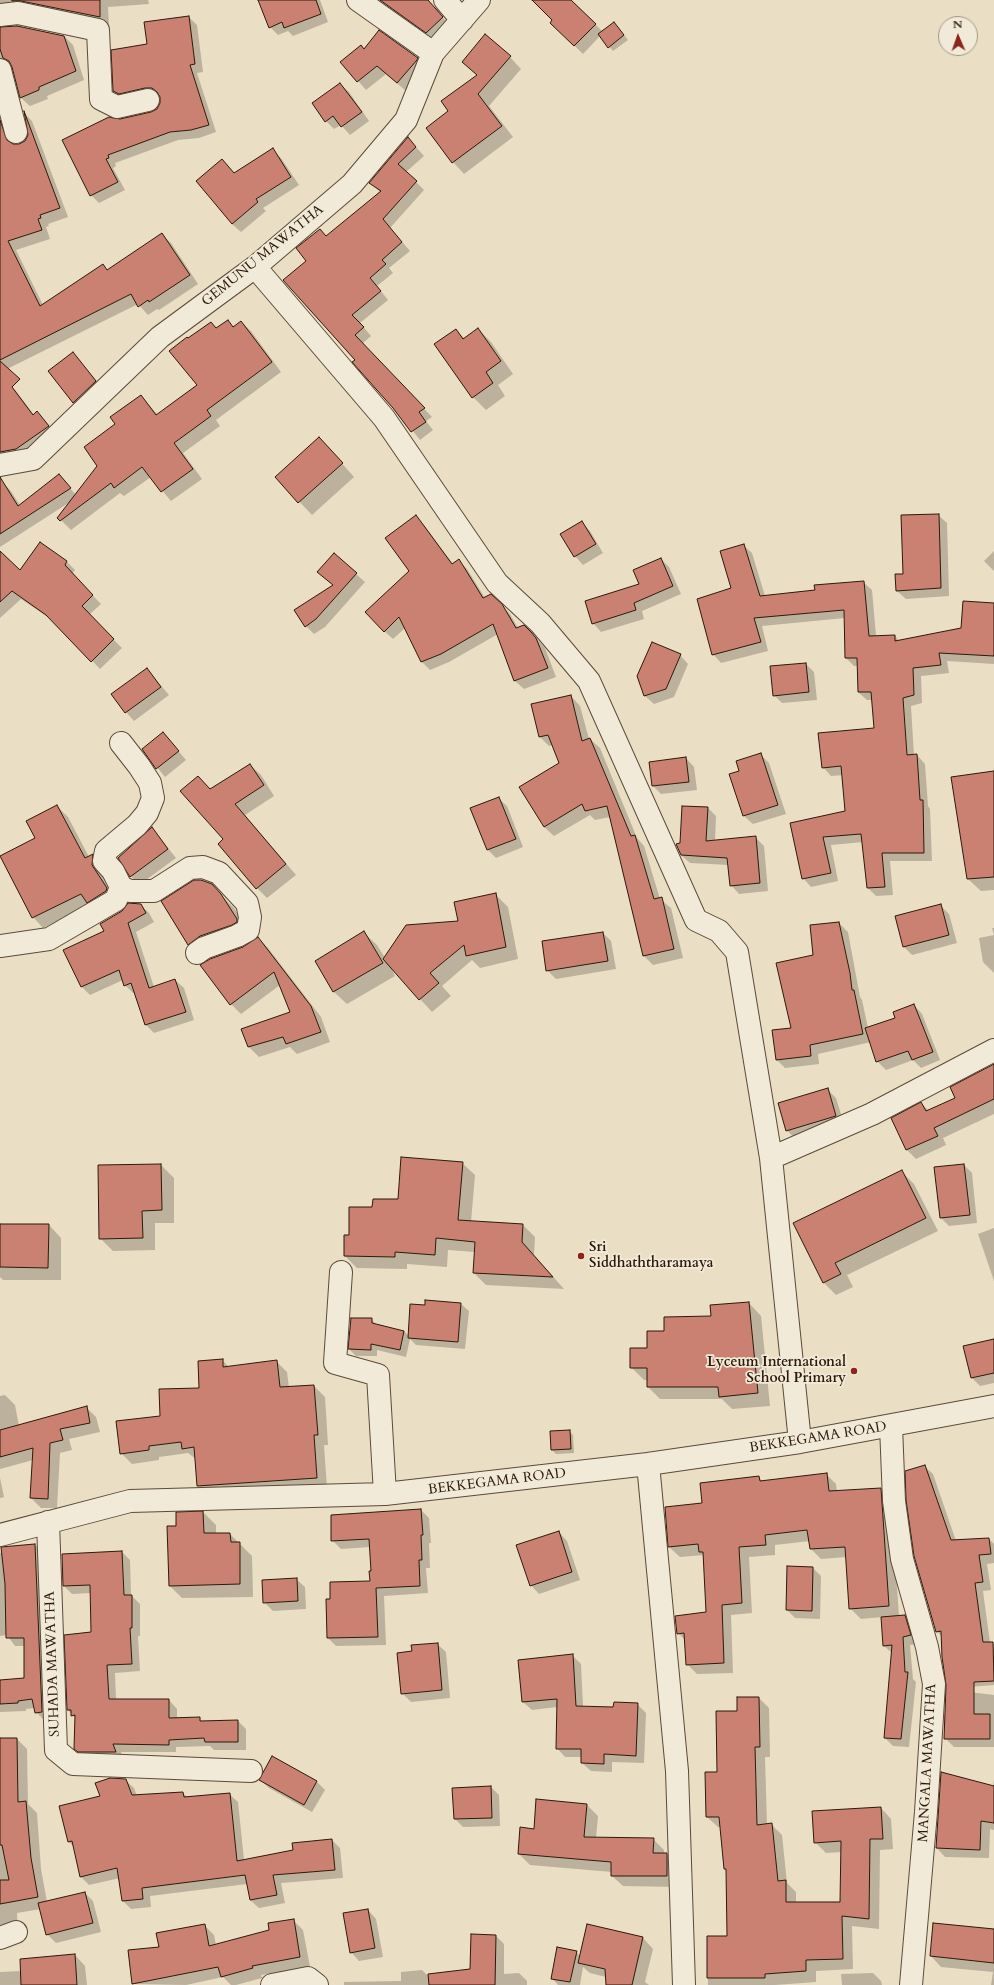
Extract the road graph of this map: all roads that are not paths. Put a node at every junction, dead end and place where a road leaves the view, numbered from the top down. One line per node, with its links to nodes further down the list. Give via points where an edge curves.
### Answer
1 (3, 0): 5 (street)
2 (358, 0): 8 (street)
3 (445, 0): 7 (street)
4 (479, 0): 7 (street, GEMUNU MAWATHA)
5 (0, 8)
6 (0, 15): 10 (street, via 18,13 98,30 101,99 117,107)
7 (462, 20): 8 (street, GEMUNU MAWATHA)
8 (433, 53): 12 (street, GEMUNU MAWATHA, via 406,120 352,184)
9 (0, 70): 11 (street)
10 (148, 100)
11 (16, 132)
12 (255, 267): 13 (street, GEMUNU MAWATHA, via 160,337 33,459); 19 (street, via 384,418 497,583 540,622 589,681 696,920 719,930 737,952)
13 (0, 465)
14 (121, 743): 15 (street, via 150,782 153,798 147,813 137,825 106,851 104,861 114,871)
15 (121, 886): 16 (street, via 116,900 48,939); 17 (street, via 130,891 154,891 190,868 203,867 219,873 247,903 250,917 248,930)
16 (0, 946)
17 (197, 953)
18 (994, 1050): 19 (street, via 872,1114)
19 (771, 1158): 23 (street)
20 (342, 1272): 25 (street, via 336,1362 378,1375)
21 (994, 1406): 22 (street, BEKKEGAMA ROAD)
22 (890, 1426): 23 (street, BEKKEGAMA ROAD); 32 (street, MANGALA MAWATHA, via 894,1501 902,1559 925,1640 934,1684)
23 (800, 1442): 24 (street, BEKKEGAMA ROAD)
24 (648, 1464): 25 (street, BEKKEGAMA ROAD); 31 (street, via 677,1771)
25 (385, 1494): 26 (street, BEKKEGAMA ROAD, via 130,1501)
26 (48, 1522): 27 (street, BEKKEGAMA ROAD); 28 (street, SUHADA MAWATHA, via 56,1750 73,1764)
27 (0, 1535)
28 (251, 1771)
29 (272, 1985): 30 (street, via 308,1978)
30 (317, 1985)
31 (684, 1985)
32 (911, 1985)

